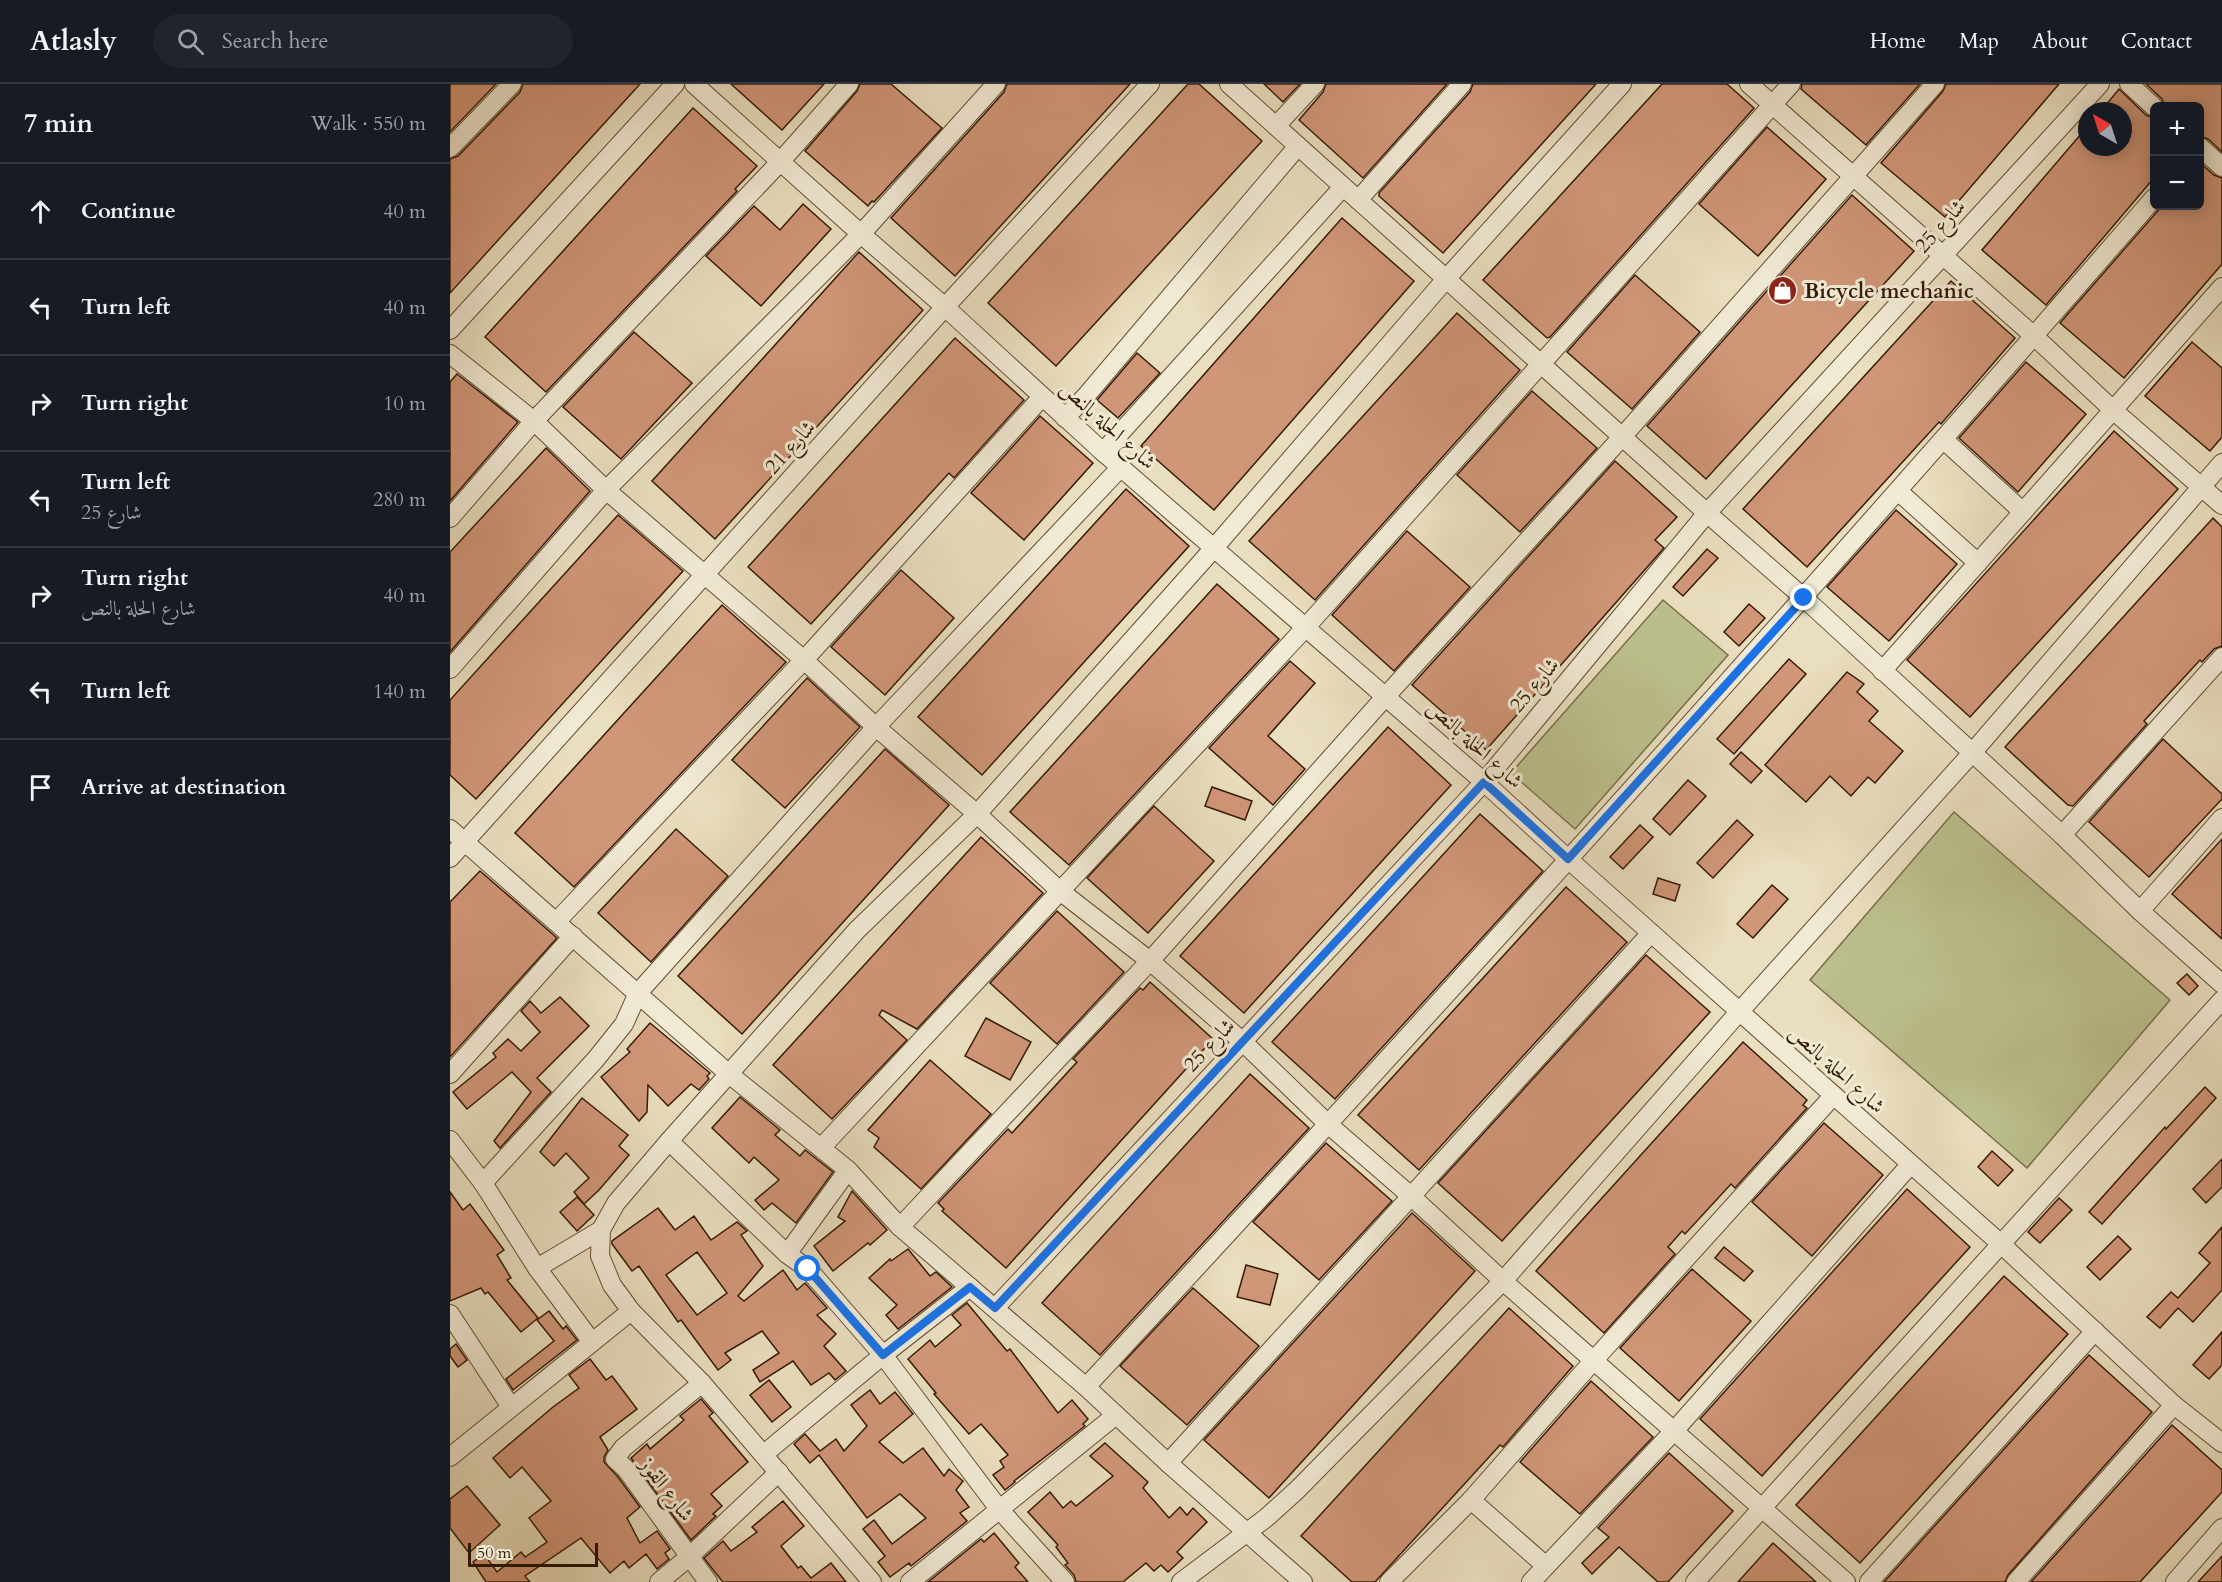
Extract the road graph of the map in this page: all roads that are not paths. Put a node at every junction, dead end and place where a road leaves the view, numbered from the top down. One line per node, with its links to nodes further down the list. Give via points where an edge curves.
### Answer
1 (512, 84): 20 (street)
2 (675, 84): 33 (street)
3 (694, 84): 22 (street, شارع الحلة بالنص)
4 (849, 84): 22 (street)
5 (996, 84): 28 (street)
6 (1150, 84): 32 (street, شارع 21)
7 (1229, 84): 18 (street)
8 (1314, 84): 18 (street)
9 (1462, 84): 26 (street)
10 (1622, 84): 30 (street)
11 (1749, 84): 17 (street)
12 (1791, 84): 17 (street)
13 (1935, 84): 24 (street)
14 (2100, 84): 29 (street, شارع 25)
15 (2129, 84): 16 (street)
16 (2150, 103)
17 (1772, 105): 24 (street); 36 (street)
18 (1276, 126): 19 (street)
19 (1298, 146): 25 (street); 39 (street)
20 (450, 148)
21 (2204, 151): 23 (street)
22 (780, 162): 28 (street, شارع الحلة بالنص); 40 (street)
23 (2222, 167)
24 (1854, 178): 29 (street); 41 (street)
25 (1343, 187): 26 (street); 43 (street)
26 (1358, 200): 30 (street)
27 (2150, 203): 34 (street)
28 (861, 234): 32 (street, شارع الحلة بالنص); 47 (street)
29 (1943, 256): 34 (street); 51 (street, شارع 25)
30 (1446, 279): 36 (street); 53 (street)
31 (2222, 287): 38 (street)
32 (945, 307): 37 (street, شارع الحلة بالنص); 55 (street, شارع 21)
33 (450, 330)
34 (2034, 336): 38 (street); 42 (street)
35 (450, 354): 40 (street)
36 (1540, 364): 41 (street); 57 (street)
37 (1042, 397): 39 (street, شارع الحلة بالنص); 59 (street)
38 (2113, 410): 46 (street); 50 (street)
39 (1065, 418): 43 (street, شارع الحلة بالنص)
40 (534, 421): 47 (street); 52 (street)
41 (1622, 437): 51 (street); 62 (street)
42 (1944, 440): 48 (street); 50 (street)
43 (1103, 452): 45 (street, شارع الحلة بالنص)
44 (2222, 463): 46 (street)
45 (1120, 467): 53 (street, شارع الحلة بالنص); 63 (street)
46 (2201, 486): 49 (street); 64 (street)
47 (606, 490): 55 (street); 60 (street)
48 (1898, 491): 54 (street); 56 (street)
49 (2222, 505)
50 (2023, 512): 54 (street)
51 (1707, 513): 56 (street); 65 (street, شارع 25)
52 (450, 518)
53 (1214, 548): 57 (street, شارع الحلة بالنص); 66 (street)
54 (1978, 563): 61 (street)
55 (704, 576): 59 (street); 70 (street, شارع 21)
56 (1804, 598): 61 (street); 72 (street)
57 (1306, 627): 62 (street, شارع الحلة بالنص); 73 (street)
58 (2222, 657): 69 (street)
59 (804, 660): 63 (street); 75 (street)
60 (450, 669)
61 (1882, 671): 64 (street)
62 (1386, 696): 65 (street, شارع الحلة بالنص); 78 (street)
63 (876, 727): 66 (street); 80 (street)
64 (1972, 753): 69 (street); 82 (street)
65 (1484, 782): 72 (street, شارع الحلة بالنص); 83 (street, شارع 25)
66 (977, 814): 73 (street); 85 (street, via 857,930)
67 (2222, 818): 74 (street)
68 (450, 829): 70 (street)
69 (2062, 835): 74 (street)
70 (466, 843): 71 (street, شارع 21); 75 (street)
71 (450, 858)
72 (1568, 859): 76 (street, شارع الحلة بالنص); 87 (street)
73 (1060, 891): 78 (street); 90 (street)
74 (2140, 910): 79 (street)
75 (556, 922): 77 (street)
76 (1651, 933): 82 (street, شارع الحلة بالنص); 94 (street)
77 (573, 936): 80 (street); 84 (street)
78 (1150, 961): 83 (street); 95 (street)
79 (2222, 984)
80 (638, 993): 85 (street); 93 (street, via 624,1024 596,1059)
81 (2222, 1000): 97 (street)
82 (1739, 1012): 86 (street, شارع الحلة بالنص); 100 (street)
83 (1243, 1042): 87 (street); 102 (street, شارع 25)
84 (450, 1074)
85 (729, 1074): 89 (street); 90 (street)
86 (1833, 1096): 91 (street, شارع الحلة بالنص); 109 (street)
87 (1329, 1125): 94 (street); 111 (street)
88 (450, 1140): 93 (street)
89 (669, 1141): 96 (street, via 616,1203); 98 (street)
90 (821, 1148): 92 (street)
91 (1910, 1165): 97 (street, شارع الحلة بالنص); 115 (street)
92 (848, 1170): 95 (street); 98 (street)
93 (483, 1183): 99 (street)
94 (1411, 1196): 100 (street); 119 (street)
95 (900, 1227): 101 (street)
96 (601, 1230): 99 (street); 103 (street, via 600,1256 612,1285)
97 (2001, 1244): 105 (street, شارع الحلة بالنص); 122 (street)
98 (787, 1254): 108 (street, via 808,1269)
99 (537, 1268): 107 (street)
100 (1503, 1281): 109 (street); 125 (street, via 1297,1490)
101 (970, 1287): 102 (street); 108 (street)
102 (995, 1308): 111 (street)
103 (631, 1311): 107 (street); 110 (street)
104 (450, 1314): 106 (street)
105 (2095, 1331): 112 (street, شارع الحلة بالنص); 139 (street)
106 (457, 1339): 113 (street)
107 (592, 1342): 113 (street)
108 (883, 1355): 117 (street); 123 (street)
109 (1594, 1360): 115 (street); 121 (street)
110 (702, 1383): 117 (street); 126 (street, شارع القوز, via 623,1448 615,1459)
111 (1086, 1387): 114 (street)
112 (2174, 1405): 116 (street, شارع الحلة بالنص); 140 (street)
113 (511, 1407): 118 (street)
114 (1116, 1414): 119 (street); 123 (street)
115 (1674, 1431): 122 (street); 127 (street)
116 (2222, 1443)
117 (764, 1454): 120 (street)
118 (450, 1457)
119 (1168, 1462): 125 (street)
120 (778, 1472): 126 (street); 130 (street)
121 (1471, 1500): 127 (street); 135 (street)
122 (1763, 1507): 137 (street); 138 (street)
123 (999, 1509): 131 (street); 132 (street)
124 (2222, 1528): 141 (street)
125 (1245, 1532): 133 (street); 134 (street)
126 (690, 1557): 128 (street); 129 (street, شارع القوز)
127 (1546, 1566): 136 (street)
128 (659, 1582)
129 (708, 1582)
130 (872, 1582)
131 (910, 1582)
132 (1065, 1582)
133 (1181, 1582)
134 (1303, 1582)
135 (1389, 1582)
136 (1532, 1582)
137 (1695, 1582)
138 (1846, 1582)
139 (1869, 1582)
140 (2016, 1582)
141 (2175, 1582)

